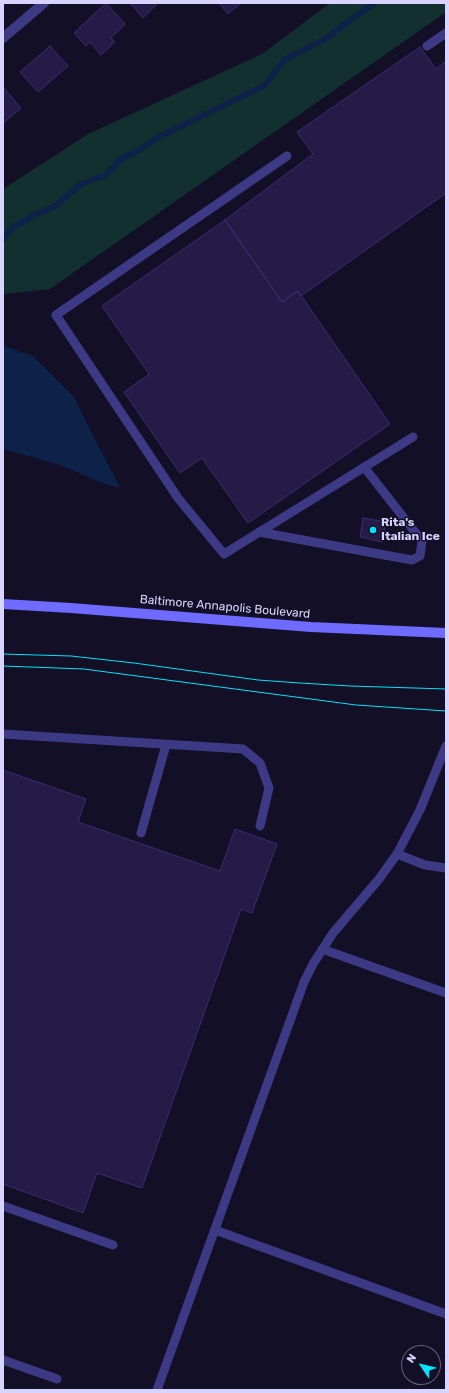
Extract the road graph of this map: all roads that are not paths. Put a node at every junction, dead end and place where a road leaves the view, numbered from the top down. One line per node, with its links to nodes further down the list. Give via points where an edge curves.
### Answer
1 (44, 3): 3 (street)
2 (446, 33): 4 (lane)
3 (3, 38)
4 (428, 46)
5 (286, 156): 8 (lane, via 56,315 178,498 224,554)
6 (413, 437): 7 (lane)
7 (364, 467): 8 (lane); 8 (lane, via 422,541 420,556 412,560)
8 (259, 532)
9 (3, 604): 10 (main road, Baltimore Annapolis Boulevard, via 311,627)
10 (446, 633)
11 (3, 734): 12 (lane)
12 (166, 745): 15 (lane, via 243,749 260,763 269,788); 16 (lane)
13 (446, 746): 14 (lane)
14 (442, 768): 17 (lane)
15 (260, 826)
16 (141, 833)
17 (397, 854): 18 (lane, via 425,865); 19 (lane)
18 (446, 868)
19 (322, 949): 20 (lane); 22 (lane, via 298,999)
20 (446, 993)
21 (3, 1206): 23 (lane)
22 (215, 1230): 24 (lane); 27 (lane)
23 (113, 1245)
24 (446, 1314)
25 (3, 1360): 26 (lane)
26 (57, 1379)
27 (157, 1390)

